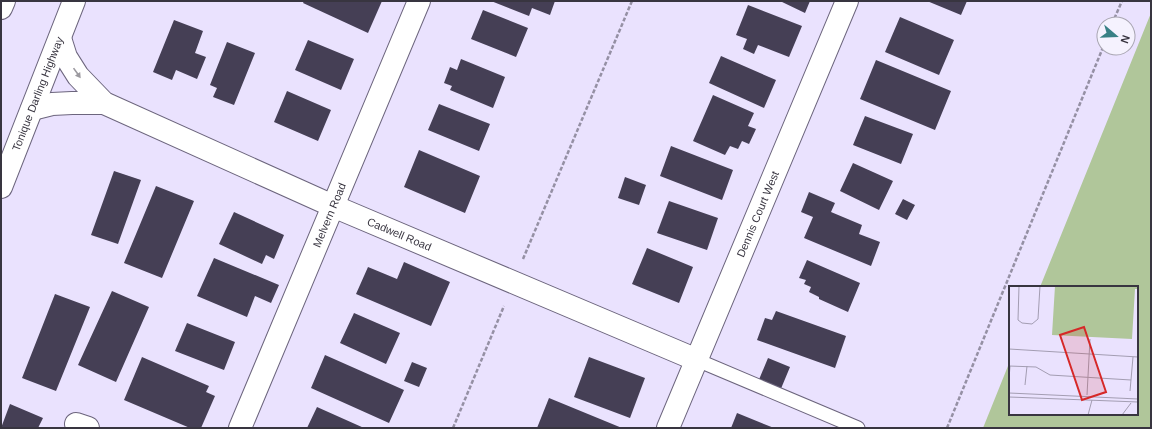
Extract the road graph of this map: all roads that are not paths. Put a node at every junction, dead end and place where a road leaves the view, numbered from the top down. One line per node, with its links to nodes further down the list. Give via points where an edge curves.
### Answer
1 (4, 1): 5 (main road)
2 (74, 1): 6 (main road, Tonique Darling Highway)
3 (419, 1): 10 (main road, Melvern Road)
4 (847, 1): 11 (main road, Dennis Court West)
5 (1, 8)
6 (60, 38): 7 (main road, Cadwell Road, one-way to 7, via 66,57 78,76); 8 (main road, Tonique Darling Highway)
7 (104, 103): 8 (main road, Cadwell Road, via 52,104); 10 (main road, Cadwell Road)
8 (32, 109): 9 (main road, Tonique Darling Highway)
9 (1, 187)
10 (333, 206): 11 (main road, Cadwell Road); 12 (main road, Melvern Road)
11 (697, 360): 13 (main road, Dennis Court West); 14 (lane)
12 (240, 428)
13 (668, 428)
14 (858, 428)

